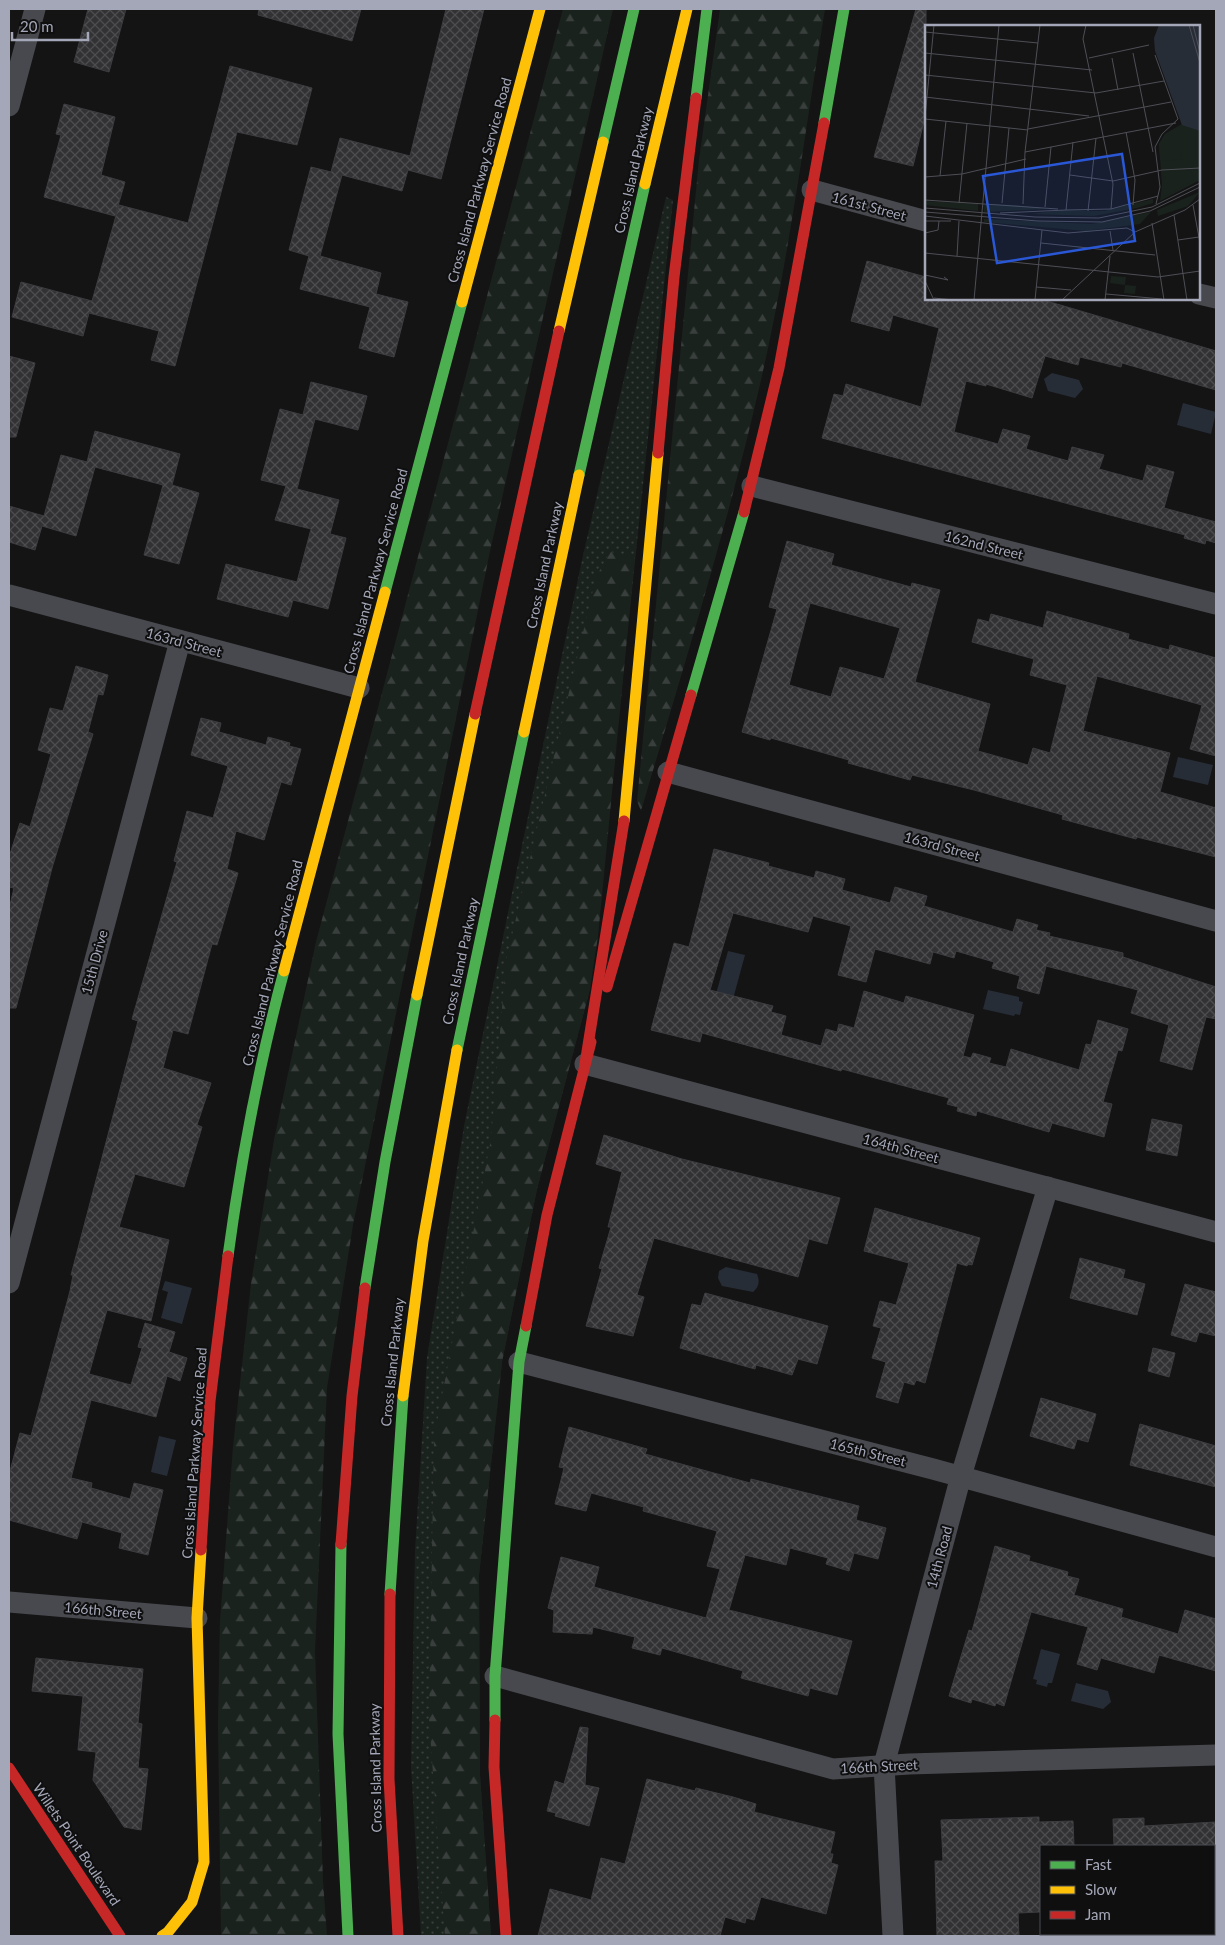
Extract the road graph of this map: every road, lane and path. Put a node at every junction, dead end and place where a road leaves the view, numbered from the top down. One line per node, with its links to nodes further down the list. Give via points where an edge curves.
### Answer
1 (35, 9): 7 (street)
2 (540, 9): 16 (main road, Cross Island Parkway Service Road)
3 (634, 9): 34 (main road, via 484,676 396,1103 370,1254 348,1440 340,1589 339,1772)
4 (687, 9): 35 (main road, Cross Island Parkway, via 606,352 549,614 449,1093 422,1243 401,1412 390,1580 389,1760)
5 (707, 9): 19 (main road, via 674,277 623,826)
6 (844, 9): 8 (main road)
7 (9, 106)
8 (812, 190): 9 (street, 161st Street); 12 (main road, via 778,379)
9 (925, 221)
10 (1200, 294): 11 (street)
11 (1216, 298)
12 (752, 486): 14 (street, 162nd Street); 17 (main road)
13 (9, 595): 15 (street, 163rd Street)
14 (1216, 604)
15 (180, 641): 16 (street, 163rd Street); 22 (street, 15th Drive)
16 (359, 688): 27 (main road, Cross Island Parkway Service Road, via 267,1035 236,1196 210,1401)
17 (668, 772): 18 (street, 163rd Street); 19 (main road)
18 (1216, 921)
19 (585, 1064): 20 (street, 164th Street); 23 (main road, via 547,1215)
20 (1048, 1187): 21 (street, 164th Street); 24 (street, 14th Road)
21 (1216, 1232)
22 (9, 1283)
23 (519, 1362): 24 (street, 165th Street); 28 (main road)
24 (961, 1476): 25 (street, 165th Street); 30 (street, 14th Road)
25 (1216, 1547)
26 (9, 1602): 27 (street, 166th Street)
27 (197, 1618): 33 (main road, Cross Island Parkway Service Road, via 204,1862 192,1902)
28 (495, 1676): 30 (street, 166th Street, via 832,1769); 36 (main road, via 494,1767)
29 (1216, 1755): 30 (street, 166th Street)
30 (884, 1765): 37 (street, 14th Road)
31 (9, 1768): 32 (main road, Willets Point Boulevard)
32 (120, 1936)
33 (162, 1936)
34 (348, 1936)
35 (398, 1936)
36 (506, 1936)
37 (893, 1936)

